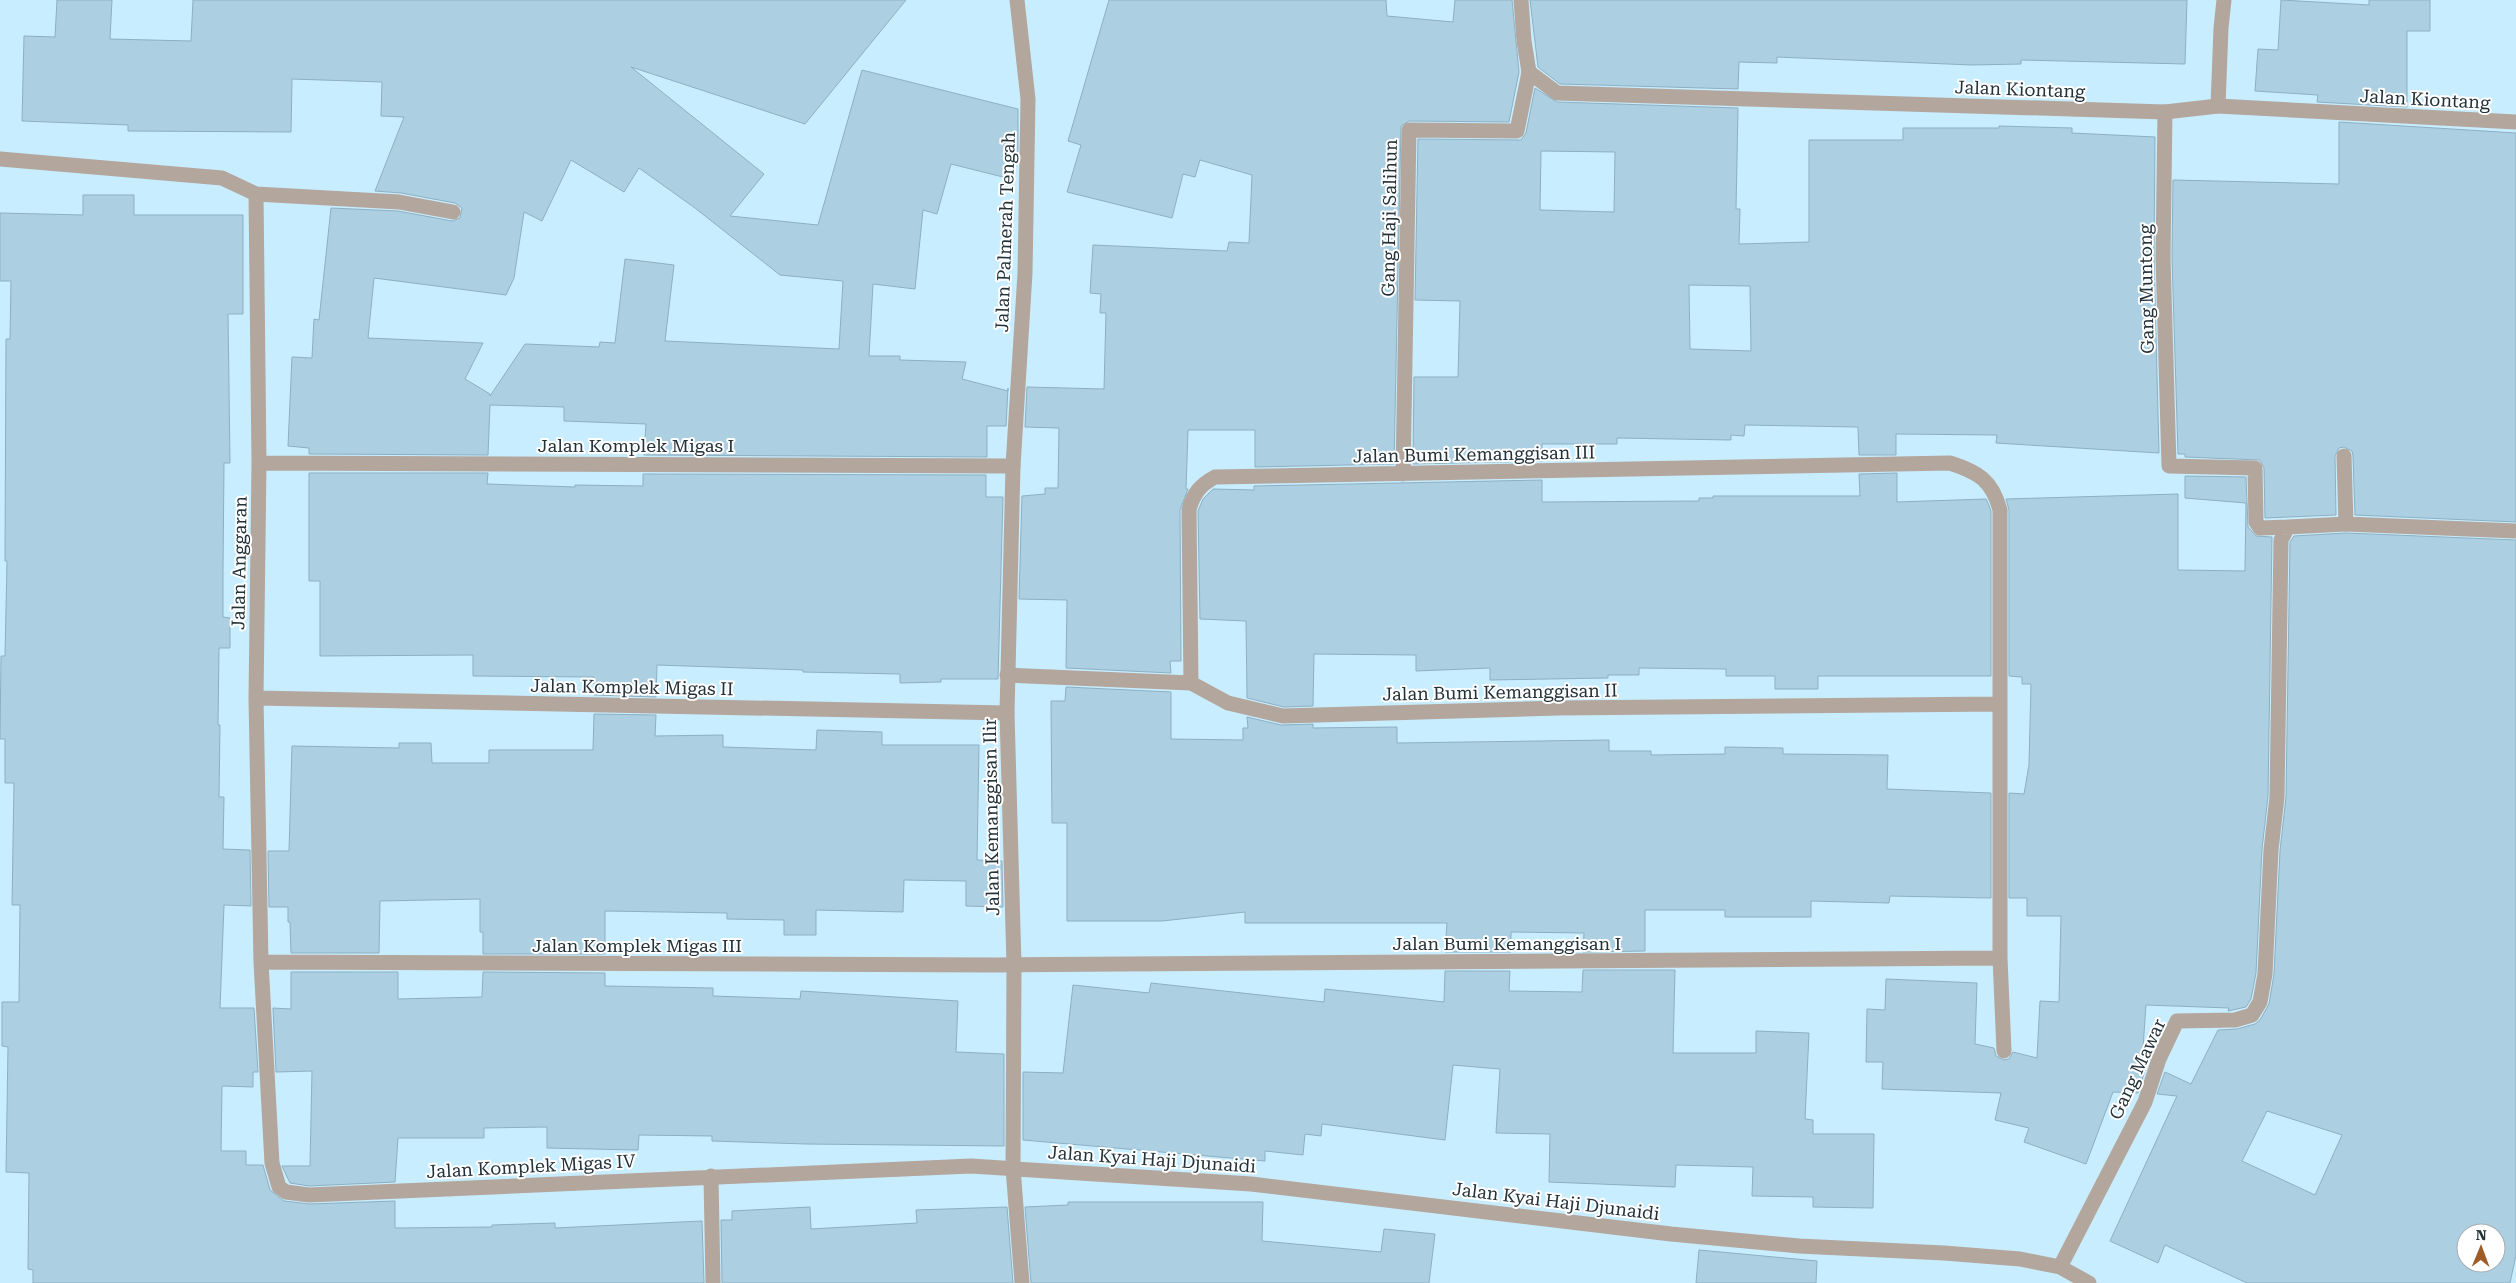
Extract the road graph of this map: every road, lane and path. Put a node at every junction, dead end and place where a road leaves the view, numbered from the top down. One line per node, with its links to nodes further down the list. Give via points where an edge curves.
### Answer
1 (1018, 0): 13 (street, Jalan Palmerah Tengah, via 1028,99 1025,273)
2 (1521, 0): 4 (street)
3 (2224, 0): 5 (street)
4 (1529, 72): 6 (street, Jalan Kiontang, via 1557,92); 14 (street, Gang Haji Salihun, via 1517,131 1409,130)
5 (2218, 106): 6 (street, Jalan Kiontang); 7 (street, Jalan Kiontang)
6 (2165, 112): 16 (street, Gang Muntong, via 2163,257 2170,466 2255,468 2256,522 2260,528)
7 (2516, 122)
8 (0, 159): 9 (street, via 230,180)
9 (256, 194): 10 (street, via 399,202); 12 (street, Jalan Anggaran)
10 (453, 212)
11 (2344, 456): 15 (street)
12 (259, 463): 13 (street, Jalan Komplek Migas I); 20 (street, Jalan Anggaran)
13 (1013, 466): 18 (street, Jalan Kemanggisan Ilir)
14 (1403, 474): 19 (street, Jalan Bumi Kemanggisan III, via 1215,477 1198,488 1189,510); 21 (street, Jalan Bumi Kemanggisan III, via 1950,463 1987,482 2000,510)
15 (2346, 524): 16 (street); 17 (street)
16 (2288, 527): 29 (street, Gang Mawar, via 2281,540 2277,797 2265,974 2260,1002 2252,1015 2235,1020 2177,1021 2159,1059 2145,1102)
17 (2516, 531)
18 (1007, 675): 19 (street, Jalan Bumi Kemanggisan II); 22 (street, Jalan Kemanggisan Ilir)
19 (1192, 683): 21 (street, Jalan Bumi Kemanggisan II, via 1228,703 1283,716 1559,708)
20 (256, 698): 22 (street, Jalan Komplek Migas II); 24 (street, Jalan Anggaran)
21 (2000, 704): 23 (street)
22 (1007, 713): 25 (street, Jalan Kemanggisan Ilir)
23 (2000, 958): 25 (street, Jalan Bumi Kemanggisan I); 26 (street)
24 (261, 962): 25 (street, Jalan Komplek Migas III); 28 (street, Jalan Komplek Migas IV, via 272,1163 279,1187 286,1192 309,1195)
25 (1014, 965): 27 (street, Jalan Kemanggisan Ilir)
26 (2004, 1051)
27 (1013, 1168): 28 (street, Jalan Komplek Migas IV, via 971,1166); 29 (street, Jalan Kyai Haji Djunaidi, via 1251,1184 1671,1234 1799,1246 1973,1255 2039,1261); 32 (street, Jalan Kemanggisan Ilir)
28 (711, 1176): 31 (street)
29 (2060, 1267): 30 (street, Jalan Kyai Haji Djunaidi)
30 (2080, 1281)
31 (713, 1283)
32 (1022, 1283)

